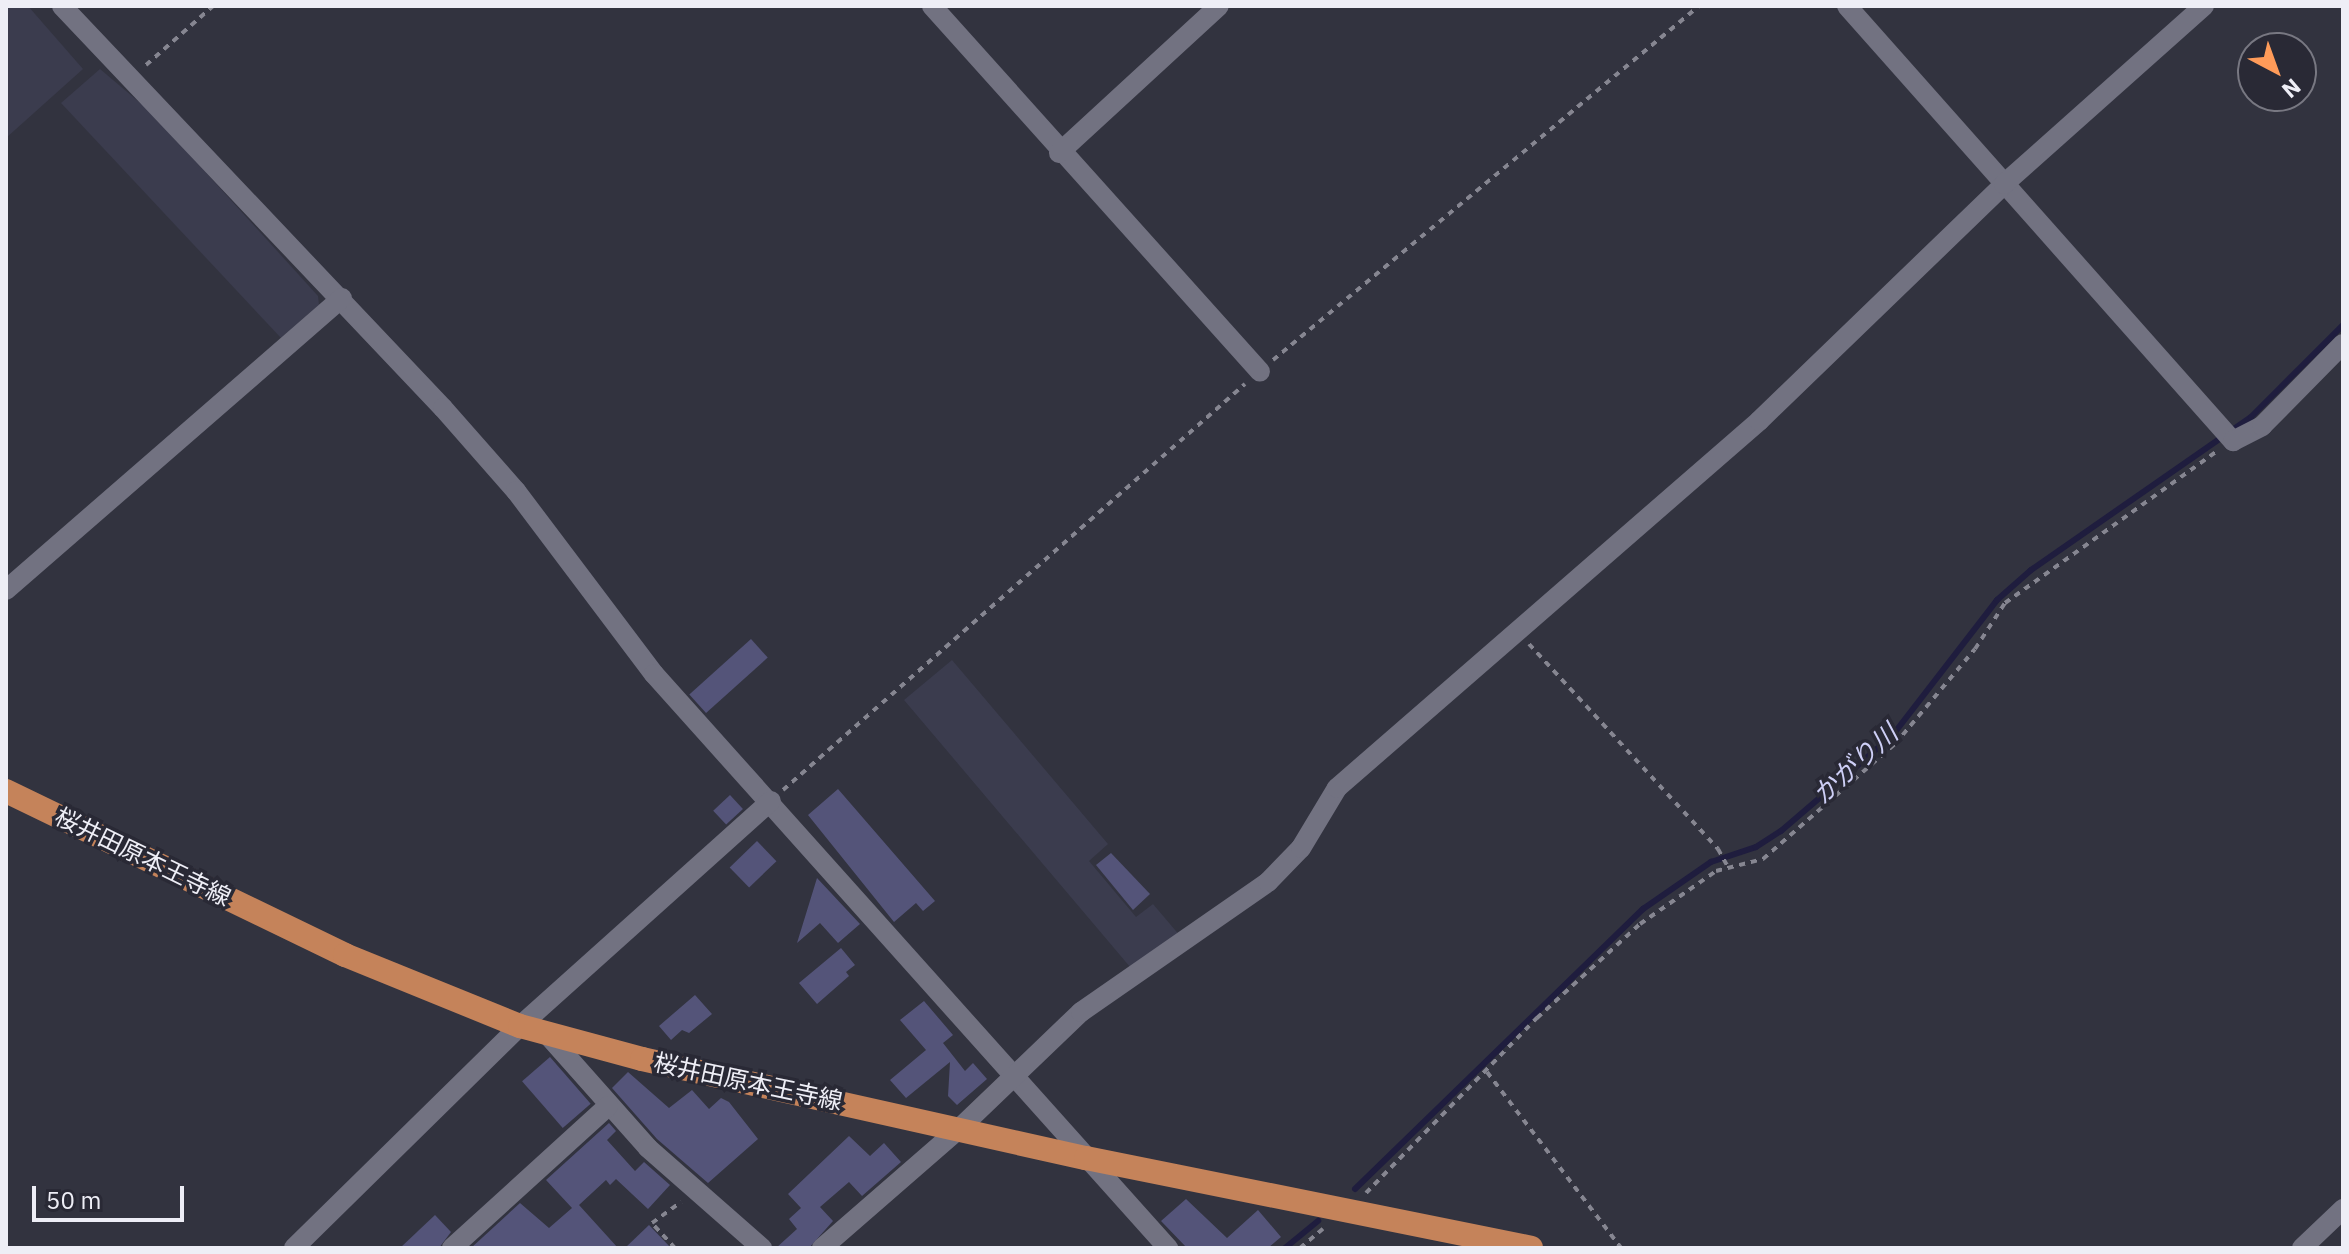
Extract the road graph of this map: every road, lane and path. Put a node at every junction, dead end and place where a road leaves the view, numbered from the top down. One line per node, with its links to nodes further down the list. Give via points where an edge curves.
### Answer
1 (62, 6): 8 (street)
2 (213, 6): 8 (path)
3 (932, 6): 9 (street)
4 (1219, 6): 9 (street)
5 (1699, 6): 13 (path)
6 (1847, 6): 10 (street)
7 (2204, 6): 10 (street)
8 (129, 80): 11 (street)
9 (1059, 153): 13 (street)
10 (2004, 184): 14 (street); 16 (street, via 1759,421)
11 (342, 298): 15 (street); 18 (street, via 516,491 654,674)
12 (2343, 344): 14 (street, via 2262,426)
13 (1260, 372): 18 (path)
14 (2233, 441): 19 (path, via 2032,580 2005,603 1975,649 1895,744 1763,859)
15 (6, 590)
16 (1513, 637): 19 (path, via 1526,641 1612,730 1718,849); 23 (street, via 1337,788 1301,848 1268,882 1081,1012)
17 (6, 791): 20 (main road, 桜井田原本王寺線, via 345,955)
18 (771, 801): 20 (street); 23 (street)
19 (1729, 869): 22 (path, via 1716,871 1640,924 1537,1018)
20 (520, 1026): 21 (main road, 桜井田原本王寺線); 30 (street)
21 (546, 1033): 24 (street); 25 (main road, 桜井田原本王寺線, via 642,1059)
22 (1487, 1072): 28 (path); 38 (path)
23 (1015, 1076): 25 (street); 26 (street)
24 (608, 1106): 27 (street); 31 (street)
25 (961, 1127): 26 (main road, 桜井田原本王寺線); 34 (street)
26 (1086, 1158): 28 (main road, 桜井田原本王寺線); 35 (street)
27 (695, 1192): 32 (path, via 652,1223); 33 (street)
28 (1348, 1207): 36 (path); 37 (main road, 桜井田原本王寺線)
29 (2343, 1209): 39 (street)
30 (294, 1248)
31 (452, 1248)
32 (675, 1248)
33 (762, 1248)
34 (822, 1248)
35 (1168, 1248)
36 (1300, 1248)
37 (1531, 1248)
38 (1621, 1248)
39 (2302, 1248)

